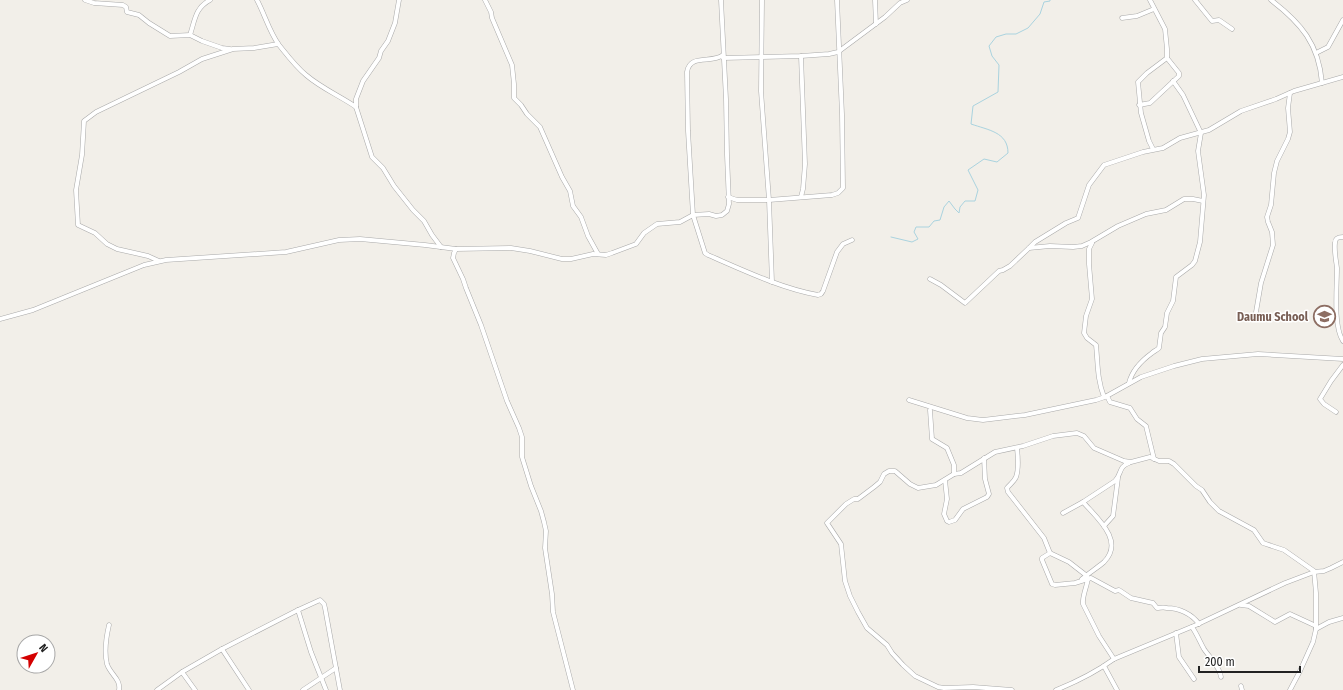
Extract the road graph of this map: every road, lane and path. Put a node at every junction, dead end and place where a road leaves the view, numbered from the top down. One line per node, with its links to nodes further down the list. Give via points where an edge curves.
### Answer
1 (85, 0): 19 (street, via 123,5 127,12 140,15 170,36)
2 (210, 0): 19 (street, via 202,4)
3 (257, 0): 20 (street)
4 (399, 0): 34 (street, via 395,23 388,41 364,79)
5 (485, 0): 51 (street, via 512,65 514,98 540,127 570,191 573,206 581,217)
6 (721, 0): 26 (street)
7 (762, 0): 24 (street)
8 (837, 0): 22 (street)
9 (875, 0): 17 (street)
10 (907, 0): 17 (street, via 898,4)
11 (1150, 0): 14 (street)
12 (1195, 0): 18 (street, via 1212,21 1218,20)
13 (1271, 0): 23 (street, via 1295,20 1312,41)
14 (1154, 10): 15 (street); 27 (street, via 1165,29)
15 (1122, 18)
16 (1343, 20): 23 (street, via 1328,47)
17 (876, 24): 22 (street)
18 (1232, 29)
19 (190, 35): 21 (street, via 222,48)
20 (278, 44): 21 (street); 35 (street, via 306,75)
21 (233, 49): 53 (street, via 202,59 96,112 84,121 76,190 78,225 117,249 148,256)
22 (838, 52): 25 (street); 40 (street, via 843,188 835,194)
23 (1316, 53): 28 (street)
24 (762, 56): 25 (street); 26 (street); 42 (street, via 761,91)
25 (801, 56): 40 (street, via 805,164)
26 (723, 57): 41 (street); 44 (street, via 698,59 688,67 688,131)
27 (1167, 58): 30 (street, via 1179,74); 36 (street, via 1138,82)
28 (1322, 74): 31 (street); 32 (street)
29 (1343, 77): 31 (street)
30 (1173, 81): 36 (street, via 1150,103); 38 (street, via 1183,95)
31 (1328, 81): 32 (street)
32 (1322, 83): 33 (street)
33 (1290, 93): 38 (street, via 1241,111); 56 (street, via 1290,132 1275,167 1271,205 1267,217 1273,245)
34 (356, 99): 35 (street); 37 (street)
35 (349, 102): 37 (street)
36 (1139, 105): 39 (street)
37 (356, 107): 48 (street, via 372,157)
38 (1201, 133): 39 (street, via 1180,138 1163,148); 43 (street, via 1198,151 1204,190)
39 (1153, 150): 49 (street, via 1101,168 1088,185 1078,218 1062,225)
40 (801, 196): 42 (street)
41 (728, 197): 42 (street, via 738,200); 44 (street, via 728,208 722,215)
42 (769, 200): 55 (street)
43 (1203, 201): 47 (street, via 1184,199 1166,210 1146,214 1118,226); 61 (street, via 1200,242 1192,265 1176,277 1173,301 1161,333 1159,348 1134,370)
44 (693, 215): 51 (street, via 680,222 655,226 631,246 609,254); 55 (street, via 703,250 708,255)
45 (1343, 237): 58 (street, via 1338,237 1335,243 1337,315 1339,334)
46 (852, 240): 55 (street, via 843,244 837,252 820,294)
47 (1094, 241): 49 (street, via 1073,247); 62 (street, via 1089,249 1092,299 1084,333 1096,346 1098,371)
48 (444, 247): 50 (street); 52 (street); 53 (street, via 371,239 346,239 286,252)
49 (1029, 248): 54 (street, via 1010,266 999,271 966,303)
50 (456, 249): 51 (street, via 511,248 530,250 562,259); 52 (street)
51 (598, 254)
52 (453, 255): 103 (street, via 522,436 522,457 546,531 545,548 553,612)
53 (160, 262): 57 (street, via 144,264 32,310)
54 (930, 279)
55 (772, 282)
56 (1256, 312)
57 (0, 319)
58 (1343, 341)
59 (1343, 359): 61 (street, via 1258,354 1202,359 1174,366)
60 (1343, 365): 65 (street, via 1320,399)
61 (1129, 383): 62 (street)
62 (1106, 397): 63 (street, via 1025,415 983,420 967,418); 68 (street, via 1110,402 1130,408 1137,419 1145,425)
63 (909, 400)
64 (930, 410): 70 (street, via 932,439 947,448 954,465)
65 (1336, 412)
66 (1017, 448): 67 (street, via 996,452); 69 (street, via 1053,436 1077,433 1084,436 1094,448); 76 (street, via 1016,474 1007,488 1008,492 1044,538)
67 (984, 458): 70 (street, via 961,473); 72 (street, via 988,496 963,509 955,520 949,522 944,514 947,499)
68 (1154, 458): 69 (street, via 1148,457); 78 (street, via 1174,464 1202,490 1219,511 1254,530 1263,543 1284,550)
69 (1131, 462): 71 (street, via 1123,466)
70 (954, 474): 72 (street)
71 (1118, 478): 73 (street); 75 (street, via 1113,516)
72 (945, 480): 104 (street, via 932,487 918,488 895,471 889,471 874,487 846,504 827,522 841,544 845,581 867,628 888,645 896,658 915,676 944,688)
73 (1083, 502): 74 (street); 75 (street)
74 (1063, 513)
75 (1104, 526): 79 (street, via 1112,540 1108,555)
76 (1050, 553): 79 (street, via 1069,562); 79 (street, via 1042,560 1053,585 1075,583)
77 (1343, 562): 78 (street, via 1324,571)
78 (1314, 572): 80 (street); 86 (street)
79 (1088, 577): 83 (street, via 1131,598 1151,602 1157,608 1184,612); 89 (street, via 1083,604)
80 (1240, 605): 83 (street); 86 (street, via 1249,606 1275,622 1289,614)
81 (298, 610): 88 (street); 91 (street, via 317,601 324,604); 93 (street)
82 (1343, 618): 86 (street)
83 (1199, 624): 85 (street)
84 (109, 625): 96 (street, via 107,663 119,683)
85 (1192, 627): 87 (street); 94 (street)
86 (1316, 628): 107 (street, via 1313,642)
87 (1176, 633): 89 (street); 95 (street, via 1179,657)
88 (222, 649): 92 (street); 99 (street)
89 (1114, 660): 90 (street)
90 (1104, 666): 105 (street); 106 (street)
91 (336, 668): 93 (street); 102 (street)
92 (182, 672): 97 (street); 98 (street)
93 (322, 677): 100 (street); 101 (street)
94 (1221, 677)
95 (1194, 679)
96 (119, 690)
97 (158, 690)
98 (195, 690)
99 (248, 690)
100 (303, 690)
101 (326, 690)
102 (340, 690)
103 (573, 690)
104 (1012, 690)
105 (1056, 690)
106 (1117, 690)
107 (1290, 690)

